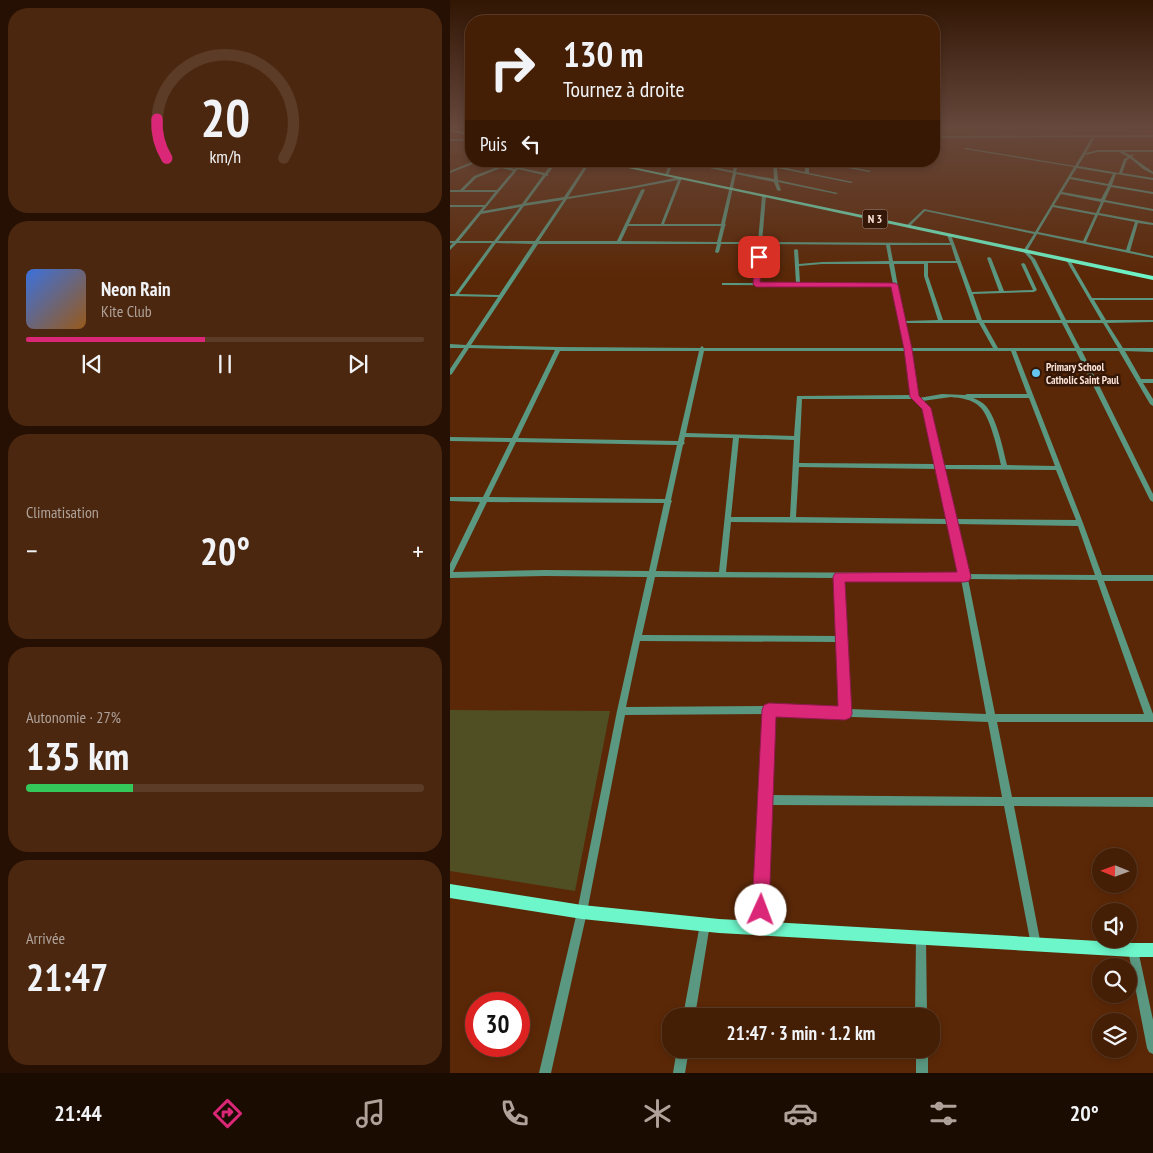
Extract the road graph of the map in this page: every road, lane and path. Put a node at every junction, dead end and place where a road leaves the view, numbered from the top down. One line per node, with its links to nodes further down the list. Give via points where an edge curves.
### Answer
1 (475, 177): 20 (street)
2 (509, 177): 21 (street)
3 (545, 177): 28 (street)
4 (579, 177): 26 (street)
5 (674, 177): 11 (main road, N 3)
6 (735, 177): 17 (street)
7 (756, 177): 13 (street)
8 (776, 177): 13 (street)
9 (824, 177): 14 (street)
10 (1115, 177): 15 (street)
11 (680, 178): 17 (main road, N 3); 26 (street); 38 (street)
12 (1069, 178): 15 (street); 23 (street)
13 (776, 181): 18 (street); 22 (street)
14 (851, 182)
15 (1110, 185): 24 (street); 27 (street)
16 (643, 190): 37 (street)
17 (733, 190): 25 (main road, N 3); 39 (street)
18 (779, 190)
19 (450, 191): 20 (street)
20 (461, 191): 21 (street)
21 (498, 191): 30 (street)
22 (836, 193)
23 (1060, 193): 27 (street); 31 (street)
24 (1153, 193)
25 (764, 196): 40 (main road, N 3); 48 (street)
26 (566, 197): 28 (street); 45 (street)
27 (1103, 201): 32 (street); 34 (street)
28 (526, 204): 33 (street); 44 (street)
29 (450, 206): 30 (street)
30 (486, 206): 33 (street)
31 (1052, 206): 34 (street); 41 (street)
32 (1153, 210)
33 (480, 213): 43 (street)
34 (1097, 214): 35 (street); 49 (street)
35 (1137, 221): 36 (street); 58 (street)
36 (1153, 224)
37 (627, 225): 38 (street); 46 (street)
38 (662, 225): 39 (street)
39 (724, 225): 47 (street)
40 (908, 226): 41 (street, via 924,210); 42 (main road, N 3)
41 (1036, 233): 49 (street); 56 (street)
42 (949, 235): 53 (street); 56 (main road, N 3)
43 (453, 242): 44 (street); 54 (street)
44 (496, 242): 45 (street); 75 (street)
45 (536, 243): 46 (street); 76 (street)
46 (618, 243): 47 (street)
47 (720, 243): 48 (street); 57 (street)
48 (760, 243): 50 (street); 69 (street)
49 (1084, 243): 58 (street)
50 (786, 244): 51 (street); 55 (street)
51 (803, 244): 52 (street); 55 (street)
52 (888, 244): 53 (street); 65 (street)
53 (952, 244): 62 (street)
54 (450, 249)
55 (796, 250): 64 (street)
56 (1025, 251): 61 (main road, N 3); 80 (street, via 1033,259)
57 (717, 252)
58 (1128, 252): 59 (street)
59 (1153, 257)
60 (988, 258): 72 (street)
61 (1068, 260): 67 (main road, N 3); 77 (street)
62 (958, 262): 63 (street); 73 (street)
63 (926, 263): 65 (street); 83 (street, via 926,276)
64 (797, 264): 65 (street); 70 (street)
65 (891, 264): 71 (street)
66 (1023, 264): 72 (street, via 1034,291)
67 (1153, 278)
68 (724, 284): 69 (street)
69 (756, 284): 70 (street)
70 (798, 285): 71 (street)
71 (895, 285): 82 (street)
72 (1002, 292): 73 (street)
73 (969, 293): 84 (street)
74 (450, 296): 75 (street)
75 (456, 296): 76 (street)
76 (501, 296): 86 (street)
77 (1091, 299): 78 (street); 79 (street)
78 (1153, 299)
79 (1104, 320): 80 (street); 81 (street); 94 (street)
80 (1062, 321): 84 (street); 92 (street)
81 (1153, 321)
82 (901, 322): 83 (street); 89 (street)
83 (941, 322): 84 (street)
84 (980, 322): 90 (street)
85 (450, 346): 86 (street)
86 (467, 346): 88 (street); 95 (street)
87 (702, 348): 88 (street); 89 (street); 107 (street)
88 (558, 349): 108 (street)
89 (908, 349): 90 (street); 101 (street)
90 (997, 350): 91 (street)
91 (1013, 350): 92 (street); 99 (street)
92 (1078, 350): 94 (street); 115 (street)
93 (1153, 350): 94 (street)
94 (1121, 351): 96 (street)
95 (450, 373)
96 (1139, 381): 97 (street); 102 (street)
97 (1153, 381)
98 (966, 396): 100 (street); 101 (street); 103 (street)
99 (1031, 396): 100 (street); 112 (street)
100 (992, 397): 103 (street)
101 (916, 398): 105 (street, via 799,397); 110 (street, via 926,408)
102 (1153, 404)
103 (983, 405): 111 (street)
104 (736, 436): 105 (street); 107 (street); 117 (street)
105 (798, 438): 109 (street)
106 (450, 439): 108 (street)
107 (682, 439): 108 (street); 116 (street)
108 (514, 440): 113 (street)
109 (795, 465): 110 (street); 118 (street)
110 (939, 467): 111 (street); 119 (street)
111 (1005, 468): 112 (street)
112 (1059, 468): 120 (street)
113 (485, 498): 114 (street); 116 (street); 121 (street)
114 (450, 499)
115 (1153, 500)
116 (669, 501): 122 (street)
117 (727, 519): 118 (street); 123 (street)
118 (793, 520): 119 (street)
119 (950, 521): 120 (street); 125 (street)
120 (1080, 523): 126 (street)
121 (450, 573): 122 (street)
122 (651, 575): 123 (street); 128 (street)
123 (722, 576): 124 (street)
124 (839, 577): 125 (street); 129 (street)
125 (964, 577): 126 (street); 133 (street)
126 (1100, 578): 127 (street); 134 (street)
127 (1153, 578)
128 (637, 638): 129 (street); 131 (street)
129 (842, 639): 132 (street)
130 (769, 710): 131 (street); 132 (street); 135 (street)
131 (621, 711): 139 (street)
132 (845, 714): 133 (street)
133 (991, 718): 134 (street); 136 (street)
134 (1152, 718)
135 (765, 800): 136 (street); 141 (street)
136 (1007, 801): 137 (street); 143 (street)
137 (1153, 802)
138 (450, 891): 139 (main road)
139 (582, 912): 140 (main road); 151 (street)
140 (705, 924): 141 (main road); 146 (street)
141 (760, 928): 142 (main road)
142 (921, 938): 143 (main road); 147 (street)
143 (1036, 945): 144 (main road)
144 (1133, 950): 145 (main road); 148 (street)
145 (1153, 950)
146 (690, 1008)
147 (921, 1008)
148 (1153, 1048)
149 (682, 1058): 152 (street)
150 (922, 1058): 153 (street)
151 (545, 1073)
152 (679, 1073)
153 (922, 1073)

